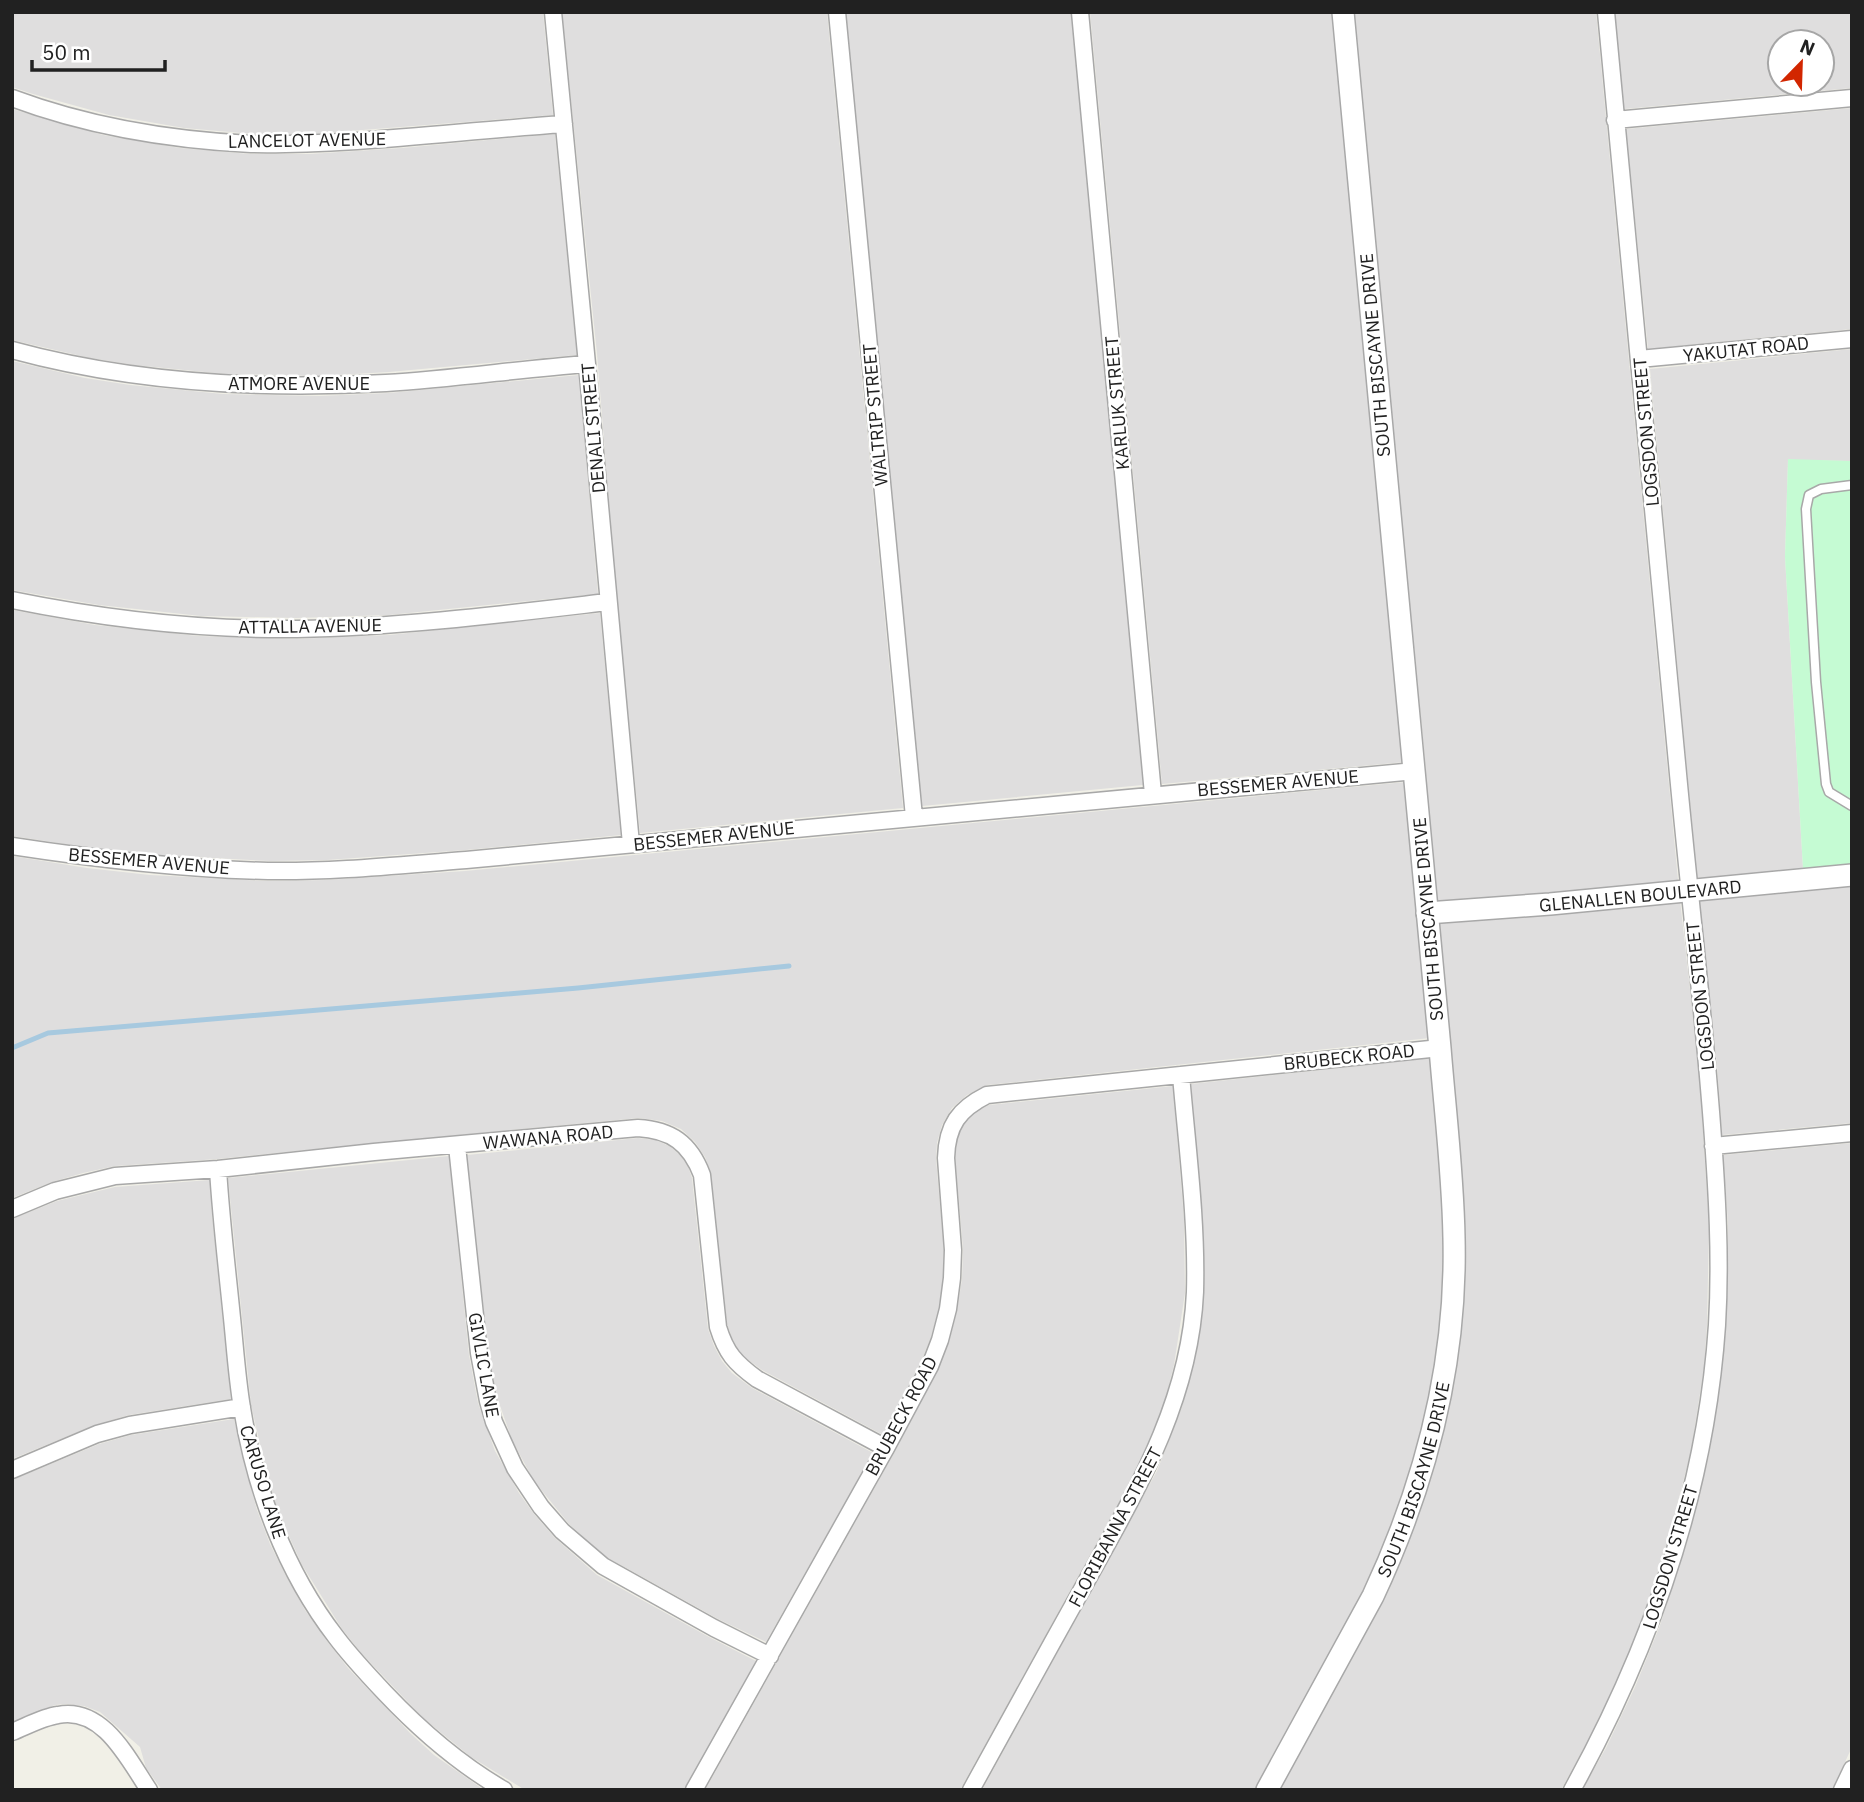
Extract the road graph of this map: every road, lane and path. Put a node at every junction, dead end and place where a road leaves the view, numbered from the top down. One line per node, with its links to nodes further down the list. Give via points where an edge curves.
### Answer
1 (553, 12): 9 (street, DENALI STREET)
2 (837, 12): 20 (street, WALTRIP STREET)
3 (1080, 12): 18 (street, KARLUK STREET)
4 (1343, 12): 17 (street, SOUTH BISCAYNE DRIVE)
5 (1606, 12): 8 (street, LOGSDON STREET)
6 (12, 98): 9 (street, LANCELOT AVENUE, via 106,125 252,144)
7 (1852, 98): 8 (street)
8 (1615, 120): 12 (street, LOGSDON STREET)
9 (564, 124): 13 (street, DENALI STREET)
10 (1852, 339): 12 (street, YAKUTAT ROAD)
11 (12, 350): 13 (street, ATMORE AVENUE, via 88,368 224,384 389,383)
12 (1639, 359): 24 (street, LOGSDON STREET)
13 (587, 364): 16 (street, DENALI STREET)
14 (1852, 485): 19 (lane, via 1809,495 1806,509 1826,784 1829,792)
15 (12, 600): 16 (street, ATTALLA AVENUE, via 199,626 296,629 389,625)
16 (608, 602): 21 (street, DENALI STREET)
17 (1415, 771): 18 (street, BESSEMER AVENUE); 25 (street, SOUTH BISCAYNE DRIVE)
18 (1153, 794): 20 (street, BESSEMER AVENUE)
19 (1852, 806)
20 (914, 817): 21 (street, BESSEMER AVENUE)
21 (631, 844): 22 (street, BESSEMER AVENUE, via 452,862 270,871 152,865)
22 (12, 846)
23 (1852, 874): 24 (street, GLENALLEN BOULEVARD)
24 (1688, 890): 25 (street, GLENALLEN BOULEVARD); 30 (street, LOGSDON STREET)
25 (1427, 913): 26 (street, SOUTH BISCAYNE DRIVE)
26 (1440, 1048): 27 (street, BRUBECK ROAD); 43 (street, SOUTH BISCAYNE DRIVE, via 1455,1240 1450,1327 1436,1419 1412,1504 1388,1565)
27 (1181, 1075): 34 (street, BRUBECK ROAD, via 987,1095 960,1113 946,1142 953,1250 948,1309 930,1366); 42 (street, FLORIBANNA STREET, via 1195,1292 1174,1404 1149,1467)
28 (1852, 1133): 30 (street)
29 (457, 1146): 31 (street, WAWANA ROAD); 34 (street, WAWANA ROAD, via 638,1128 676,1138 688,1148 702,1175 718,1327 730,1355 757,1379); 36 (street, GIVLIC LANE, via 488,1401 503,1445 521,1477 562,1531 603,1566)
30 (1713, 1146): 44 (street, LOGSDON STREET, via 1717,1325 1700,1453 1650,1624)
31 (218, 1169): 32 (street, WAWANA ROAD, via 115,1177 55,1191); 33 (street, CARUSO LANE)
32 (12, 1209)
33 (242, 1407): 35 (street, via 97,1434); 40 (street, CARUSO LANE, via 279,1539 334,1635 417,1726)
34 (886, 1448): 36 (street, BRUBECK ROAD)
35 (12, 1470)
36 (770, 1656): 41 (street, BRUBECK ROAD)
37 (12, 1732): 39 (street, via 55,1715 80,1715 107,1730)
38 (1852, 1769): 45 (street)
39 (149, 1790)
40 (504, 1790)
41 (694, 1790)
42 (971, 1790)
43 (1267, 1790)
44 (1572, 1790)
45 (1842, 1790)

